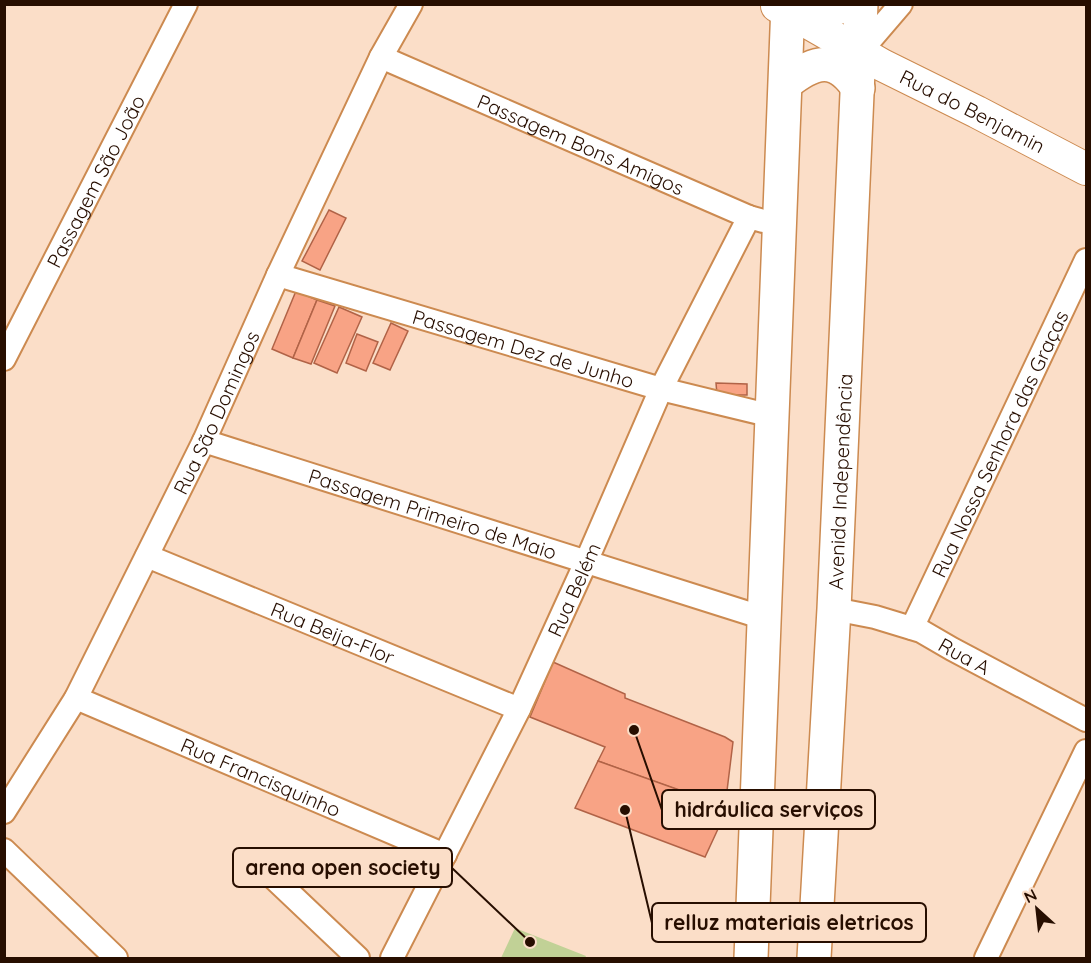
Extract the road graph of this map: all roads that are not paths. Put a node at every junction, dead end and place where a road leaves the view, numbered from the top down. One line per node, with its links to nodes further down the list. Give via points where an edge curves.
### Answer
1 (186, 4): 16 (street, Passagem São João)
2 (411, 4): 8 (street, Rua São Domingos)
3 (844, 4): 6 (main road, via 822,13)
4 (861, 4): 7 (main road, Avenida Independência)
5 (901, 4): 7 (street)
6 (788, 6): 7 (main road, Rua do Benjamin); 9 (main road)
7 (859, 53): 10 (main road, Avenida Independência); 11 (main road, Rua do Benjamin)
8 (381, 57): 12 (street, Passagem Bons Amigos); 15 (street, Rua São Domingos)
9 (786, 83): 10 (main road, via 813,65 830,65 850,76); 13 (main road)
10 (858, 88): 22 (main road, Avenida Independência)
11 (1086, 169)
12 (749, 217): 13 (street, Passagem Bons Amigos); 17 (street, Rua Belém)
13 (780, 227): 18 (main road)
14 (1086, 260): 24 (street, Rua Nossa Senhora das Graças)
15 (278, 275): 17 (street, Passagem Dez de Junho); 19 (street, Rua São Domingos)
16 (4, 359)
17 (661, 389): 18 (street, Passagem Dez de Junho); 21 (street, Rua Belém)
18 (772, 416): 23 (main road)
19 (204, 441): 20 (street, Rua São Domingos); 21 (street, Passagem Primeiro de Maio)
20 (147, 556): 25 (street, Rua São Domingos); 26 (street, Rua Beija-Flor)
21 (586, 562): 23 (street, Passagem Primeiro de Maio); 26 (street, Rua Belém)
22 (834, 609): 24 (street, Rua A); 37 (main road, Avenida Independência)
23 (764, 618): 36 (main road)
24 (912, 628): 27 (street, Rua A)
25 (76, 698): 29 (street, Rua São Domingos); 31 (street, Rua Francisquinho)
26 (519, 709): 31 (street, Rua Belém)
27 (1086, 720)
28 (1086, 751): 38 (street)
29 (4, 812)
30 (4, 850): 33 (street)
31 (445, 855): 35 (street, Rua Belém)
32 (262, 867): 34 (street)
33 (116, 958)
34 (358, 958)
35 (392, 958)
36 (751, 958)
37 (814, 958)
38 (986, 958)

